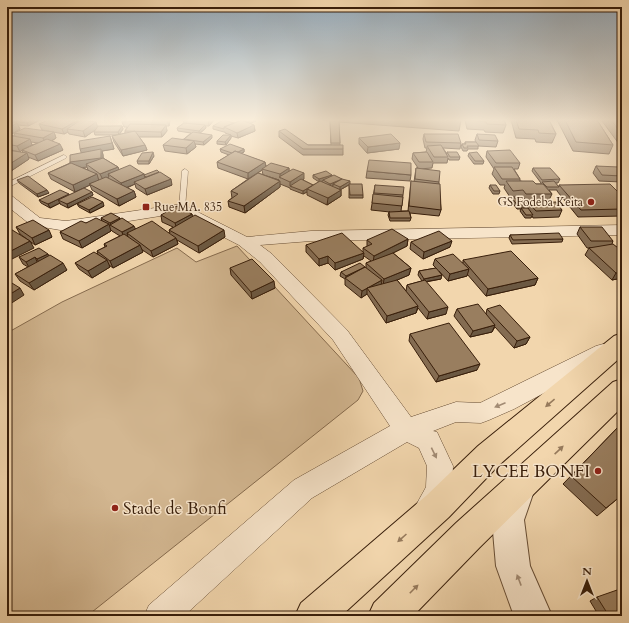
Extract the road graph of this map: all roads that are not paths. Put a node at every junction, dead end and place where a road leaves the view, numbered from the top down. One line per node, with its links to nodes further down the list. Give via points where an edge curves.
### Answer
1 (64, 157): 3 (lane)
2 (185, 171): 5 (lane)
3 (7, 186)
4 (7, 199): 5 (street, via 29,225 66,226)
5 (182, 208): 7 (street)
6 (622, 230): 7 (street, via 312,236)
7 (245, 242): 10 (street, via 266,258 340,335)
8 (622, 342): 10 (street, one-way to 10, via 481,413 456,412); 12 (highway, one-way to 12, via 488,456)
9 (622, 390): 11 (highway, one-way to 9)
10 (406, 430): 12 (street, one-way to 12, via 428,440 440,466 439,490); 13 (street, via 303,489)
11 (522, 485): 15 (highway, one-way to 11); 16 (street, one-way to 11, via 514,566 508,520)
12 (422, 520): 14 (highway, one-way to 14)
13 (160, 616)
14 (314, 616)
15 (387, 616)
16 (533, 616)

